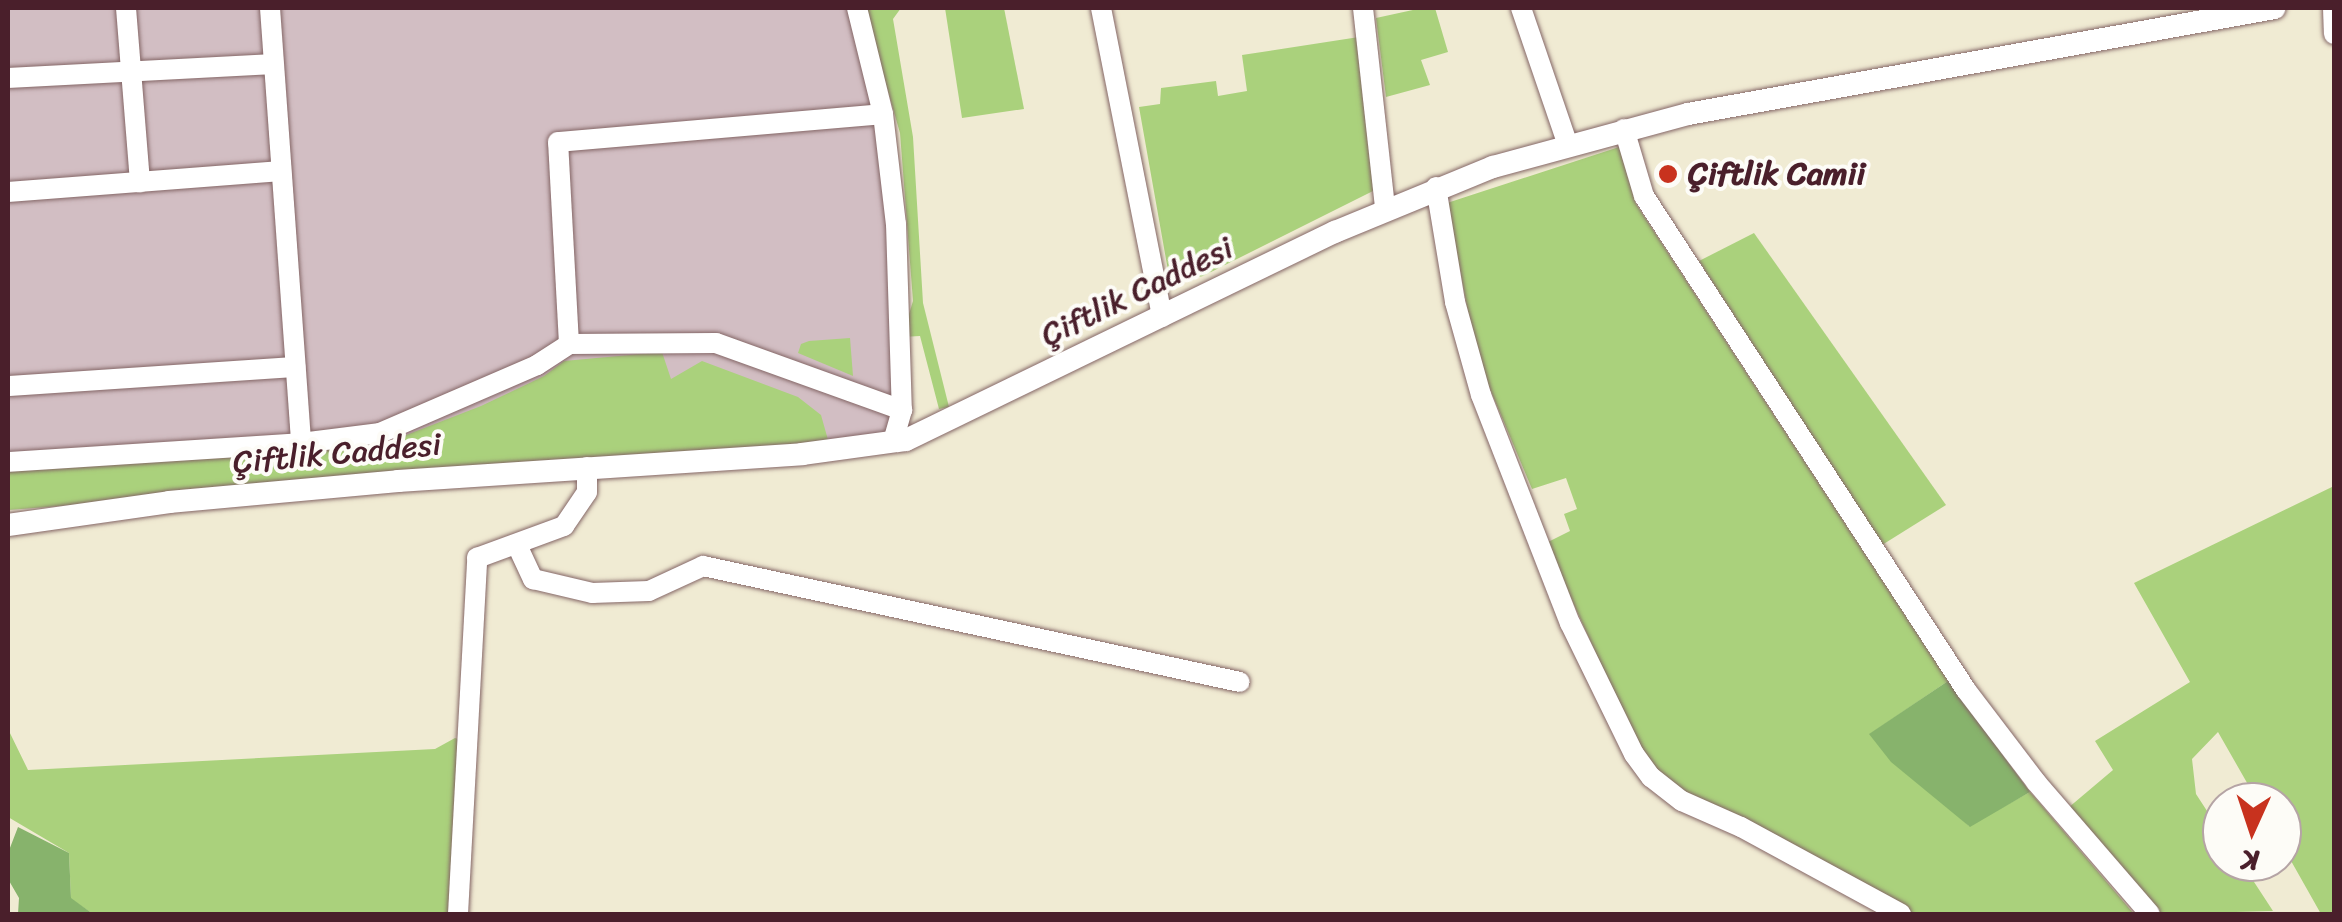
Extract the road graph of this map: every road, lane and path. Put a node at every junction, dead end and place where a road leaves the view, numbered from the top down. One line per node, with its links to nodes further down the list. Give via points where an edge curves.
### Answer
1 (126, 8): 12 (street)
2 (270, 8): 11 (street)
3 (857, 8): 14 (street)
4 (1102, 8): 22 (street)
5 (1363, 8): 21 (street)
6 (1521, 8): 16 (street)
7 (2276, 8): 9 (street, Çiftlik Caddesi)
8 (2333, 8): 10 (street)
9 (2240, 10): 15 (street, Çiftlik Caddesi)
10 (2334, 34)
11 (274, 64): 12 (street); 17 (street)
12 (130, 71): 13 (street); 18 (street)
13 (8, 78)
14 (883, 114): 23 (street, via 558,142); 26 (street, via 896,224)
15 (1624, 129): 16 (street, Çiftlik Caddesi); 36 (street, via 1644,196 1966,690)
16 (1568, 145): 19 (street, Çiftlik Caddesi)
17 (282, 171): 18 (street); 24 (street)
18 (140, 182): 20 (street)
19 (1436, 187): 21 (street, Çiftlik Caddesi); 35 (street, via 1454,302 1481,395 1570,624 1643,768 1682,801)
20 (8, 192)
21 (1385, 208): 22 (street, Çiftlik Caddesi)
22 (1162, 317): 28 (street, Çiftlik Caddesi)
23 (569, 344): 26 (street, via 716,343); 27 (street, via 537,365 380,433)
24 (295, 366): 25 (street); 27 (street)
25 (8, 386)
26 (902, 410): 28 (street)
27 (301, 442): 29 (street)
28 (894, 442): 30 (street, Çiftlik Caddesi)
29 (8, 462)
30 (587, 467): 31 (street, Çiftlik Caddesi, via 170,502); 32 (street, via 587,492 564,526)
31 (8, 526)
32 (517, 545): 33 (street, via 533,579 592,593 649,591 703,566); 34 (street, via 477,558)
33 (1240, 682)
34 (458, 914)
35 (1902, 914)
36 (2150, 914)

